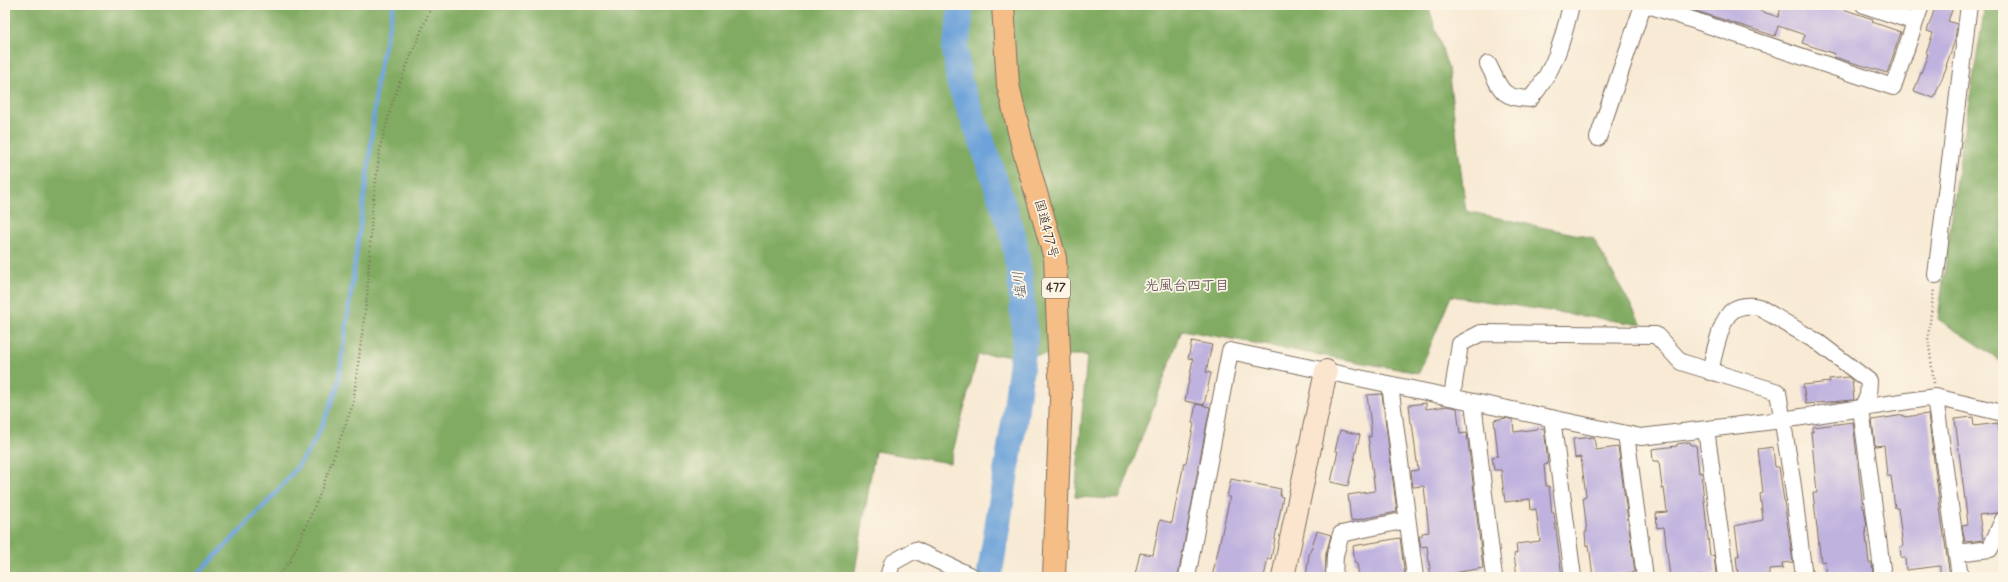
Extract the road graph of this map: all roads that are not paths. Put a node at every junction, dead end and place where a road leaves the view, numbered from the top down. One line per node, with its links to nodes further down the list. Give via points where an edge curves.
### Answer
1 (1003, 5): 29 (highway, 国道477号 / 477, via 1008,85 1023,148 1055,258 1061,398)
2 (1570, 5): 9 (street, via 1563,40 1544,84 1530,99 1514,98 1501,89)
3 (1643, 5): 10 (street)
4 (1648, 5): 8 (street, via 1893,87)
5 (1864, 5): 8 (street)
6 (1921, 5): 8 (street)
7 (1969, 5): 11 (street)
8 (1915, 22)
9 (1488, 64)
10 (1598, 138)
11 (1936, 275)
12 (1326, 371): 14 (street); 30 (street, via 1230,351); 31 (street)
13 (1710, 372): 15 (street, via 1681,362 1656,335 1481,333 1460,344); 18 (street, via 1725,321 1731,312 1750,304 1819,343 1869,380 1868,396); 21 (street, via 1778,392)
14 (1390, 385): 15 (street); 24 (street)
15 (1452, 397): 17 (street)
16 (1935, 397): 18 (street); 19 (street); 26 (street)
17 (1473, 402): 20 (street); 34 (street)
18 (1861, 408): 21 (street); 39 (street)
19 (2003, 413)
20 (1552, 418): 23 (street); 35 (street)
21 (1782, 420): 22 (street); 38 (street)
22 (1706, 429): 23 (street, via 1641,436); 37 (street)
23 (1626, 434): 36 (street)
24 (1407, 520): 32 (street, via 1341,534 1335,556); 33 (street)
25 (2003, 520): 26 (street, via 1990,549)
26 (1957, 553): 40 (street)
27 (888, 577): 28 (street, via 892,563 915,550)
28 (972, 577)
29 (1054, 577)
30 (1187, 577)
31 (1283, 577)
32 (1334, 577)
33 (1415, 577)
34 (1494, 577)
35 (1573, 577)
36 (1645, 577)
37 (1726, 577)
38 (1804, 577)
39 (1883, 577)
40 (1960, 577)

